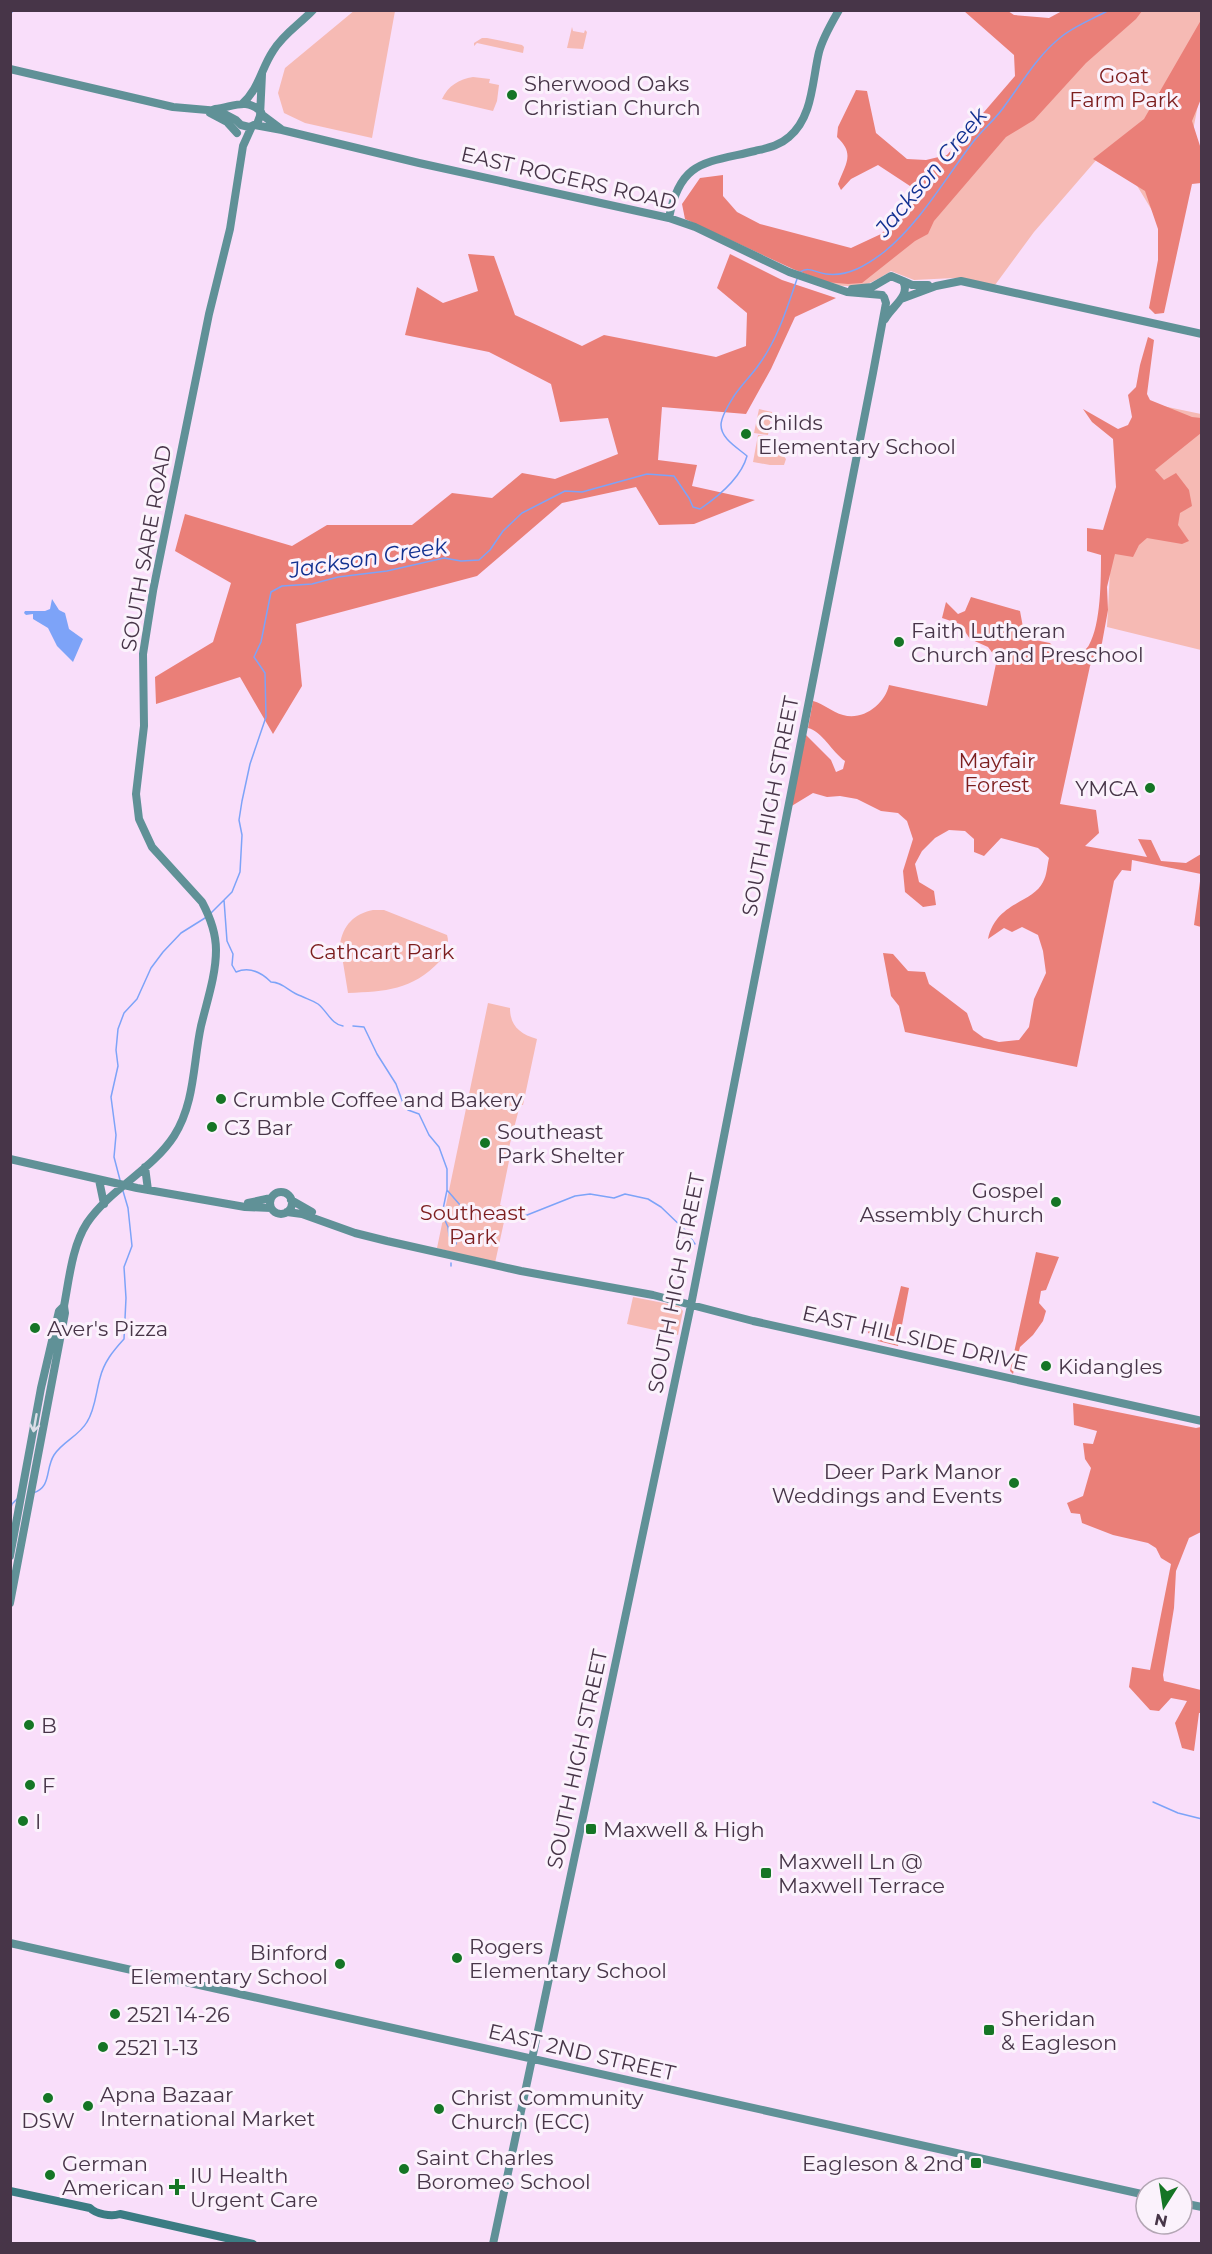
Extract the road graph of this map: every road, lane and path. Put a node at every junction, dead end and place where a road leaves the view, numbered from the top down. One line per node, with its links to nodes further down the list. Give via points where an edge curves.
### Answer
1 (315, 10): 4 (main road, via 281,40)
2 (839, 10): 16 (main road, via 824,40 807,111 796,131 773,147 714,159 696,167 678,187)
3 (10, 69): 7 (main road)
4 (262, 74): 5 (main road, via 253,93); 8 (main road)
5 (241, 104): 6 (main road); 8 (main road, via 253,104); 9 (main road, via 236,110)
6 (203, 110): 7 (main road); 9 (main road, via 223,112)
7 (194, 111): 13 (main road, via 217,116)
8 (261, 113): 10 (main road); 12 (main road, EAST ROGERS ROAD)
9 (237, 121): 10 (main road, via 245,127); 13 (main road, SOUTH SARE ROAD)
10 (253, 126): 11 (main road, EAST ROGERS ROAD); 14 (main road, SOUTH SARE ROAD)
11 (266, 128): 12 (main road, EAST ROGERS ROAD); 14 (main road, via 254,131)
12 (282, 130): 16 (main road, EAST ROGERS ROAD)
13 (237, 134): 15 (main road, SOUTH SARE ROAD)
14 (244, 143): 15 (main road, SOUTH SARE ROAD)
15 (241, 160): 26 (main road, SOUTH SARE ROAD, via 143,654 144,726 136,794 139,819 152,847 202,902 212,922 216,943 185,1115 172,1139)
16 (669, 218): 20 (main road, EAST ROGERS ROAD, via 789,272)
17 (884, 280): 18 (main road, via 896,276); 20 (main road, EAST ROGERS ROAD, via 872,287); 21 (main road)
18 (903, 281): 19 (main road); 22 (main road, via 906,291)
19 (936, 286): 22 (main road); 24 (main road, via 961,281)
20 (838, 288): 21 (main road, EAST ROGERS ROAD)
21 (883, 296): 22 (main road, via 889,301); 23 (main road, SOUTH HIGH STREET, via 886,303)
22 (899, 300): 23 (main road, SOUTH HIGH STREET)
23 (882, 327): 37 (main road, SOUTH HIGH STREET)
24 (1202, 334)
25 (10, 1159): 27 (main road)
26 (145, 1167): 28 (main road, SOUTH SARE ROAD); 29 (main road)
27 (99, 1180): 28 (main road); 32 (main road)
28 (126, 1185): 29 (main road); 32 (main road, SOUTH SARE ROAD)
29 (148, 1190): 33 (main road)
30 (271, 1198): 31 (main road, via 282,1193); 33 (main road); 34 (main road)
31 (291, 1200): 35 (main road); 36 (main road)
32 (104, 1204): 39 (main road, SOUTH SARE ROAD, via 80,1236 64,1306 59,1311 24,1503)
33 (235, 1205): 34 (main road)
34 (271, 1208): 35 (main road, via 278,1214)
35 (286, 1212): 36 (main road)
36 (340, 1227): 37 (main road, EAST HILLSIDE DRIVE, via 499,1267)
37 (691, 1305): 38 (main road, EAST HILLSIDE DRIVE); 43 (main road, SOUTH HIGH STREET)
38 (1202, 1421)
39 (17, 1515): 40 (main road); 41 (main road)
40 (10, 1556)
41 (10, 1603)
42 (10, 1943): 43 (main road, EAST 2ND STREET)
43 (532, 2059): 45 (main road, EAST 2ND STREET); 47 (main road, SOUTH HIGH STREET)
44 (10, 2191): 46 (main road, via 103,2208)
45 (1134, 2192)
46 (253, 2244)
47 (494, 2244)

